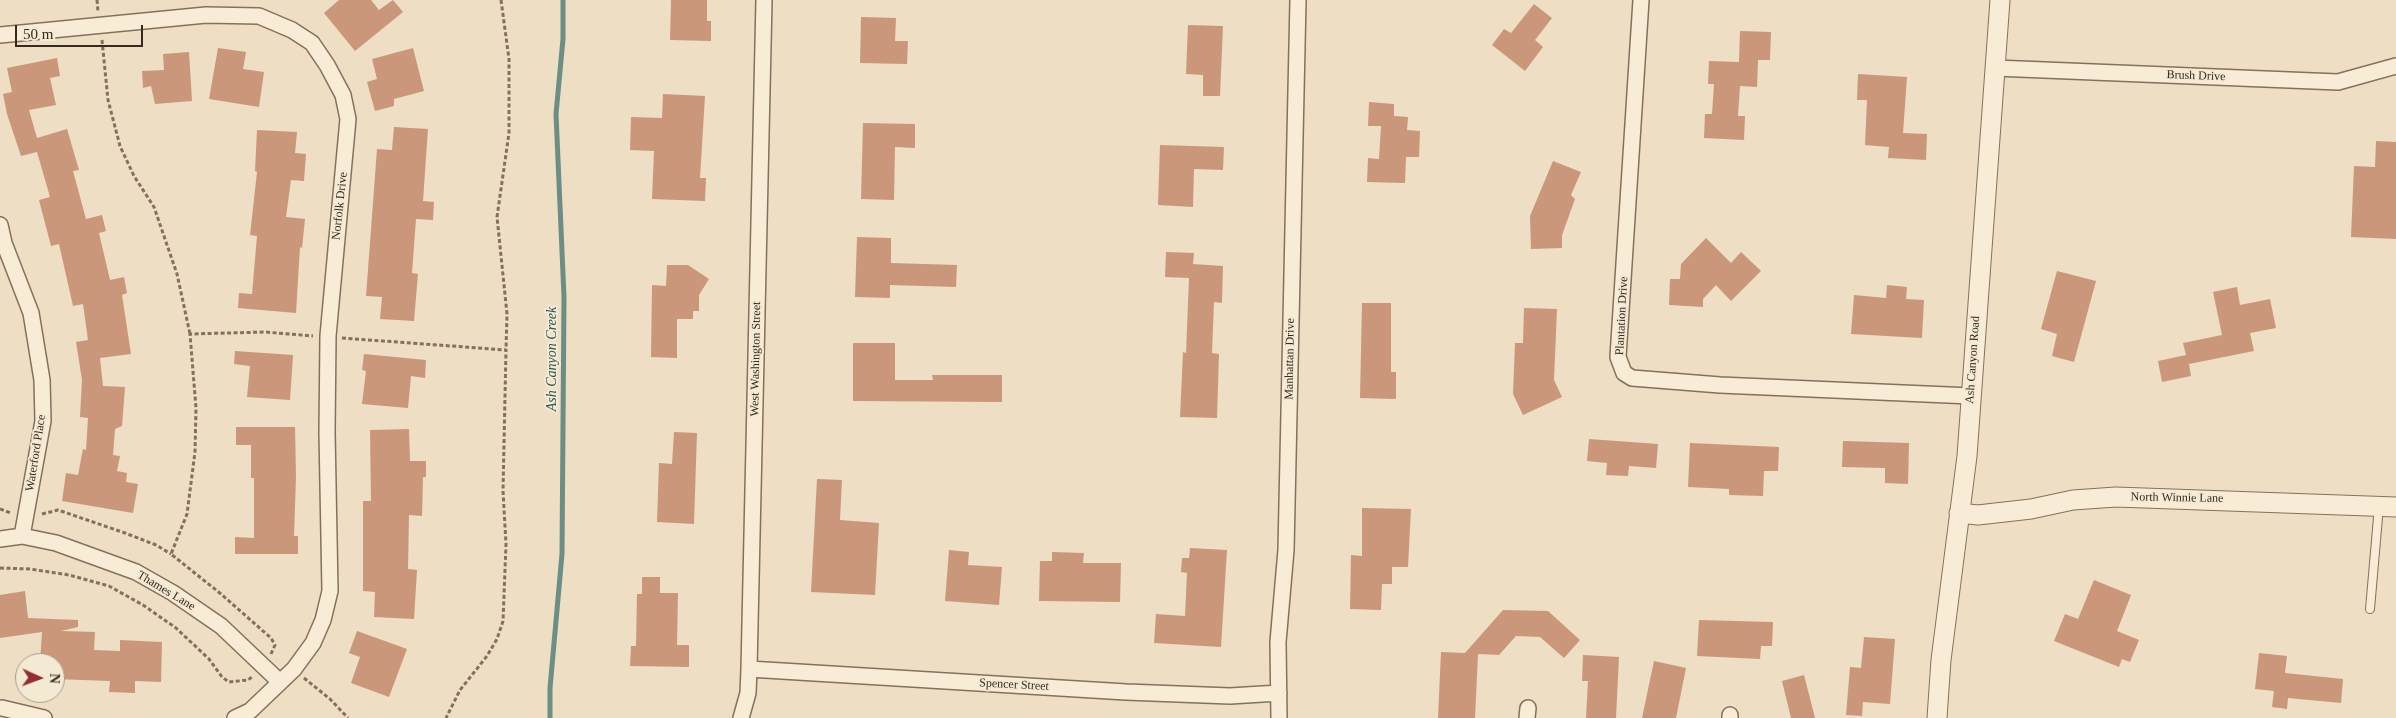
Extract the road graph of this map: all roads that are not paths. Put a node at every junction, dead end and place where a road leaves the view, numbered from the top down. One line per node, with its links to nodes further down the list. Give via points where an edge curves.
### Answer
1 (764, 0): 15 (street, West Washington Street)
2 (1298, 0): 17 (street, Manhattan Drive, via 1286,550 1278,642)
3 (1641, 0): 9 (street, Plantation Drive, via 1618,358 1624,373 1632,378 1720,385)
4 (2000, 0): 7 (street, Ash Canyon Road)
5 (0, 36): 16 (street, Norfolk Drive, via 206,15 259,16 292,30 312,43 342,95 348,119 328,336 330,591 314,643)
6 (2396, 66): 7 (street, Brush Drive, via 2338,82)
7 (1995, 68): 9 (street, Ash Canyon Road)
8 (0, 225): 12 (street, Waterford Place, via 4,244 31,313 42,380 43,420)
9 (1970, 396): 11 (street, Ash Canyon Road, via 1967,456)
10 (2388, 506): 11 (street, North Winnie Lane, via 2116,497 2073,500 1978,516); 14 (lane)
11 (1959, 513): 23 (street, Ash Canyon Road)
12 (22, 536): 13 (street, Thames Lane); 16 (street, Thames Lane, via 56,544 136,572 221,626)
13 (0, 539)
14 (2370, 609)
15 (749, 669): 17 (street, Spencer Street, via 1126,692 1230,696); 21 (street, West Washington Street, via 748,692)
16 (280, 682): 20 (street, Norfolk Drive, via 250,711)
17 (1279, 692): 22 (street, Manhattan Drive)
18 (2, 708): 19 (street)
19 (44, 718)
20 (235, 718)
21 (741, 718)
22 (1279, 718)
23 (1937, 718)

